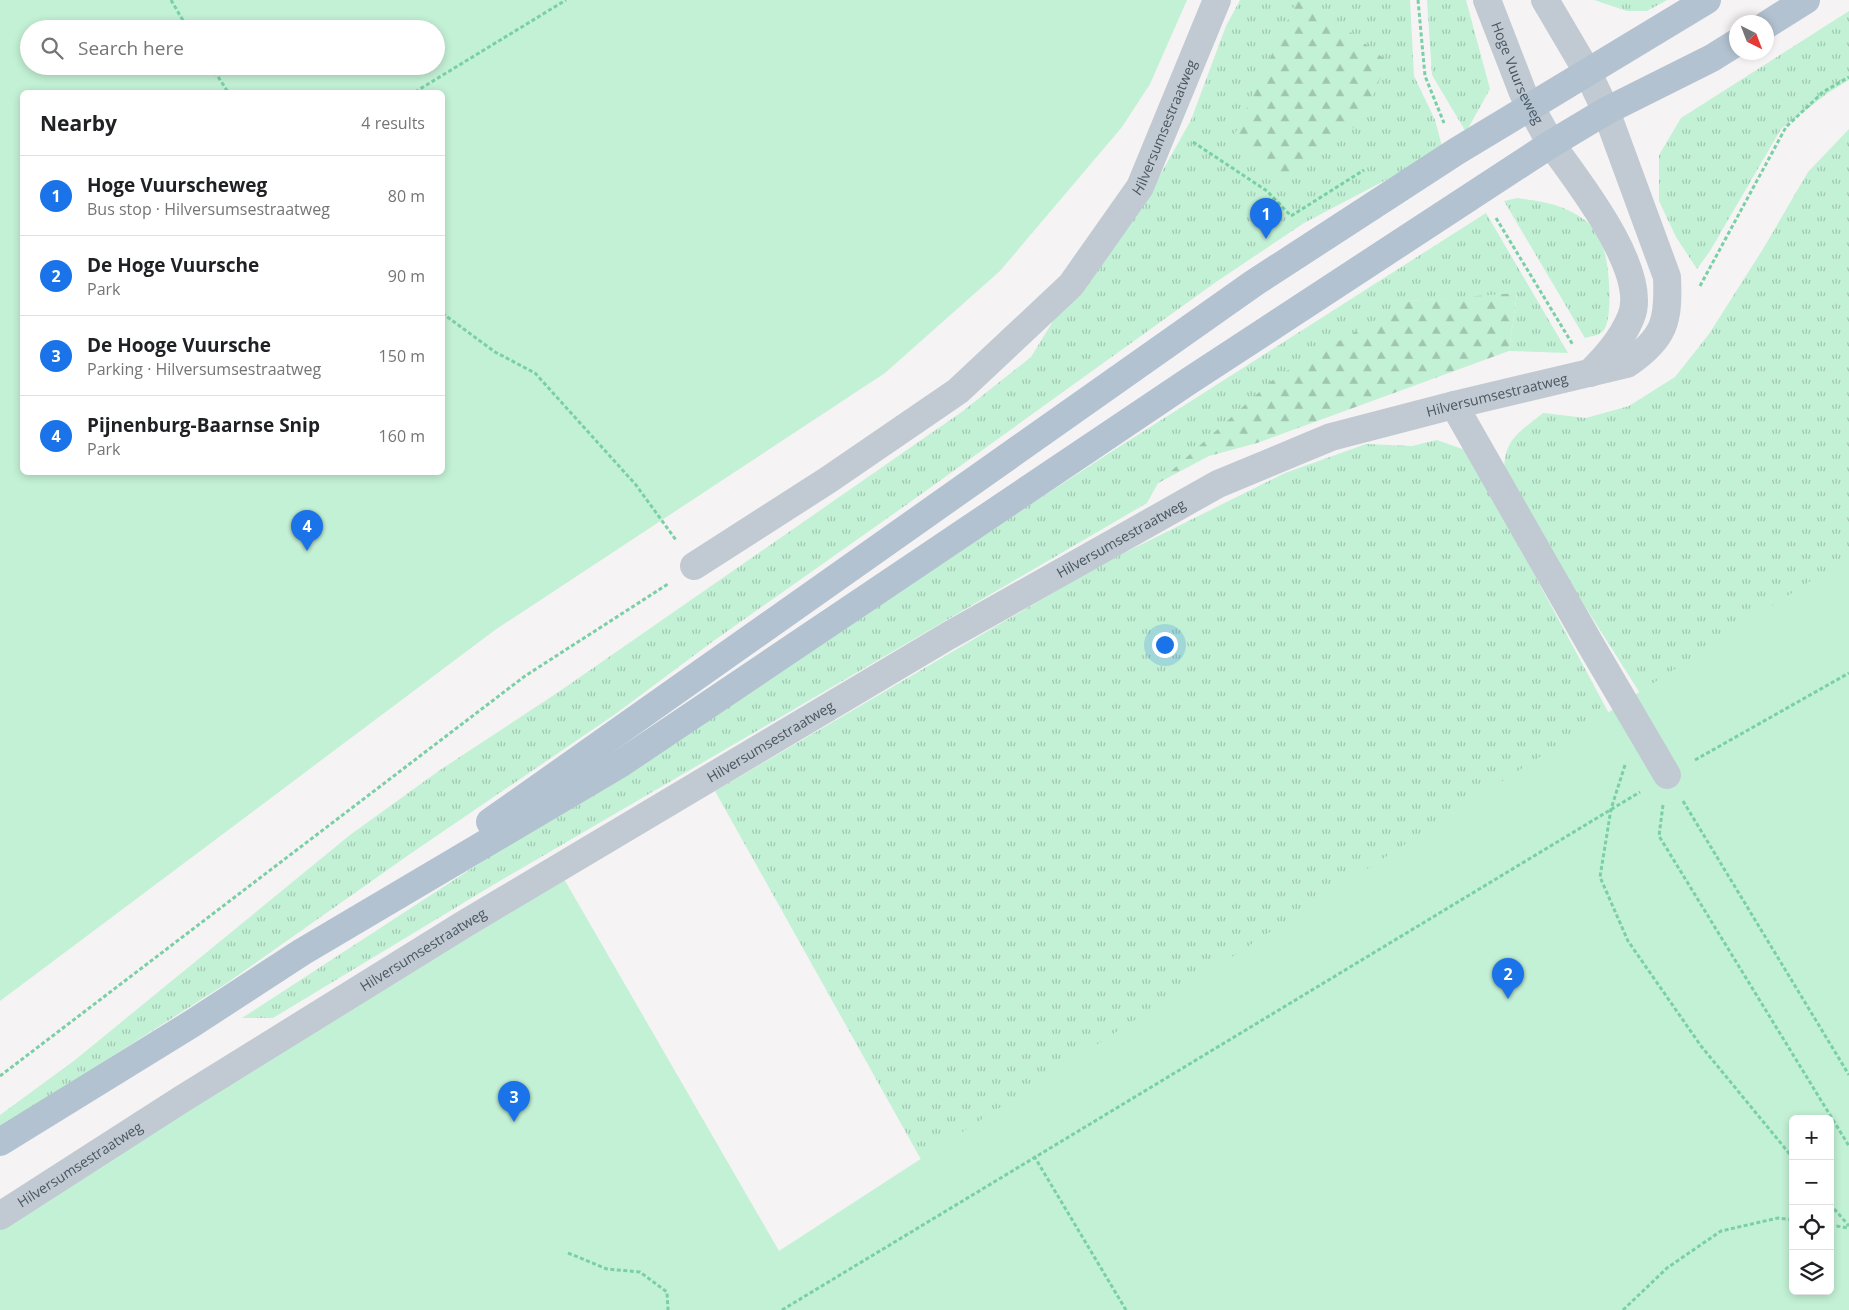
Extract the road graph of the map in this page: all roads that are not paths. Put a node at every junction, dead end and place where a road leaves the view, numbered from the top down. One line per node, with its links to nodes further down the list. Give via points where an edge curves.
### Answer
1 (1217, 0): 14 (street, Hilversumsestraatweg, via 1140,187 1071,285 958,391)
2 (1487, 0): 9 (street, Hoge Vuurseweg)
3 (1545, 0): 8 (street)
4 (1707, 0): 8 (main road)
5 (1806, 0): 6 (main road)
6 (1774, 20)
7 (1729, 47): 10 (main road)
8 (1588, 74): 9 (main road); 10 (street)
9 (1530, 107): 11 (street, Hoge Vuurseweg); 16 (main road, via 1254,283)
10 (1606, 111): 11 (main road); 12 (street, Hilversumsestraatweg, via 1667,276 1668,304 1663,328 1648,350 1627,364)
11 (1551, 144): 12 (street, via 1620,247 1633,286 1632,316 1612,351); 16 (main road, via 1189,381 620,764)
12 (1590, 373): 13 (street, Hilversumsestraatweg)
13 (1454, 405): 15 (street); 18 (street, Hilversumsestraatweg, via 1331,438 1209,489 948,636 466,923)
14 (694, 566)
15 (1667, 775)
16 (328, 937): 17 (main road)
17 (0, 1142)
18 (0, 1216)

